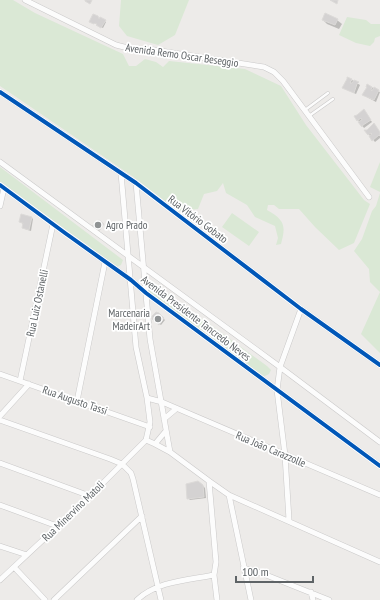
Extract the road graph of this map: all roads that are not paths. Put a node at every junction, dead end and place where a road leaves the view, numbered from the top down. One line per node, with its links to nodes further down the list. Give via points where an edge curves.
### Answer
1 (25, 0): 5 (street, Avenida Remo Oscar Beseggio, via 116,45 264,66 283,81)
2 (0, 92): 8 (street, Rua Vitório Gobato)
3 (328, 93): 5 (lane)
4 (333, 99): 6 (lane)
5 (305, 110): 6 (street, Avenida Remo Oscar Beseggio)
6 (310, 116): 11 (street, Avenida Remo Oscar Beseggio)
7 (0, 162): 14 (street, Avenida Presidente Tancredo Neves)
8 (121, 173): 9 (street, Rua Vitório Gobato); 14 (street)
9 (136, 183): 16 (street); 19 (street, Rua Vitório Gobato)
10 (2, 186): 12 (street); 13 (street, Avenida Presidente Tancredo Neves)
11 (369, 197)
12 (0, 206)
13 (53, 224): 15 (street, Avenida Presidente Tancredo Neves); 23 (street, Rua Luiz Ostanelli)
14 (128, 255): 16 (street, Avenida Presidente Tancredo Neves); 17 (street)
15 (105, 262): 17 (street, Avenida Presidente Tancredo Neves); 27 (street)
16 (144, 267): 18 (street); 21 (street, Avenida Presidente Tancredo Neves)
17 (131, 280): 18 (street, Avenida Presidente Tancredo Neves); 26 (street, via 136,347)
18 (146, 293): 25 (street, Avenida Presidente Tancredo Neves); 28 (street, via 150,339)
19 (301, 309): 20 (street, Rua Vitório Gobato); 21 (street)
20 (380, 365)
21 (280, 367): 25 (street); 36 (street, Avenida Presidente Tancredo Neves)
22 (0, 374): 23 (street, Rua Augusto Tassi)
23 (20, 381): 24 (street, Rua Augusto Tassi)
24 (29, 384): 27 (street, Rua Augusto Tassi); 30 (street)
25 (277, 390): 39 (street); 42 (street, Avenida Presidente Tancredo Neves)
26 (147, 398): 28 (street, Rua João Carazzolle); 33 (street)
27 (77, 401): 33 (street, Rua Augusto Tassi)
28 (162, 402): 29 (street, Rua João Carazzolle); 31 (street)
29 (176, 409): 31 (street); 39 (street, Rua João Carazzolle)
30 (0, 416)
31 (164, 419): 34 (street)
32 (0, 420): 41 (street)
33 (150, 427): 35 (street)
34 (165, 432): 37 (street); 38 (street)
35 (146, 440): 37 (street); 41 (street, Rua Minervino Matoli)
36 (380, 442)
37 (155, 444): 38 (street)
38 (170, 452): 43 (street)
39 (285, 455): 45 (street, Rua João Carazzolle); 49 (street)
40 (0, 463): 46 (street)
41 (122, 464): 46 (street, Rua Minervino Matoli); 48 (street, via 133,479)
42 (380, 466)
43 (209, 481): 44 (street); 56 (street, via 216,562)
44 (229, 495): 49 (street); 55 (street)
45 (380, 495)
46 (90, 496): 50 (street, Rua Minervino Matoli)
47 (0, 505): 50 (street)
48 (142, 516): 58 (street); 61 (street)
49 (289, 520): 53 (street)
50 (57, 526): 52 (street, Rua Minervino Matoli)
51 (0, 546): 52 (street)
52 (27, 555): 54 (street, Rua Minervino Matoli)
53 (380, 562)
54 (14, 567): 57 (street, Rua Minervino Matoli); 60 (street)
55 (243, 568): 59 (street); 65 (street)
56 (214, 575): 58 (street); 64 (street)
57 (0, 580)
58 (158, 587): 62 (street); 63 (street)
59 (311, 592): 66 (street); 67 (street)
60 (46, 600)
61 (54, 600)
62 (137, 600)
63 (161, 600)
64 (217, 600)
65 (250, 600)
66 (313, 600)
67 (329, 600)

